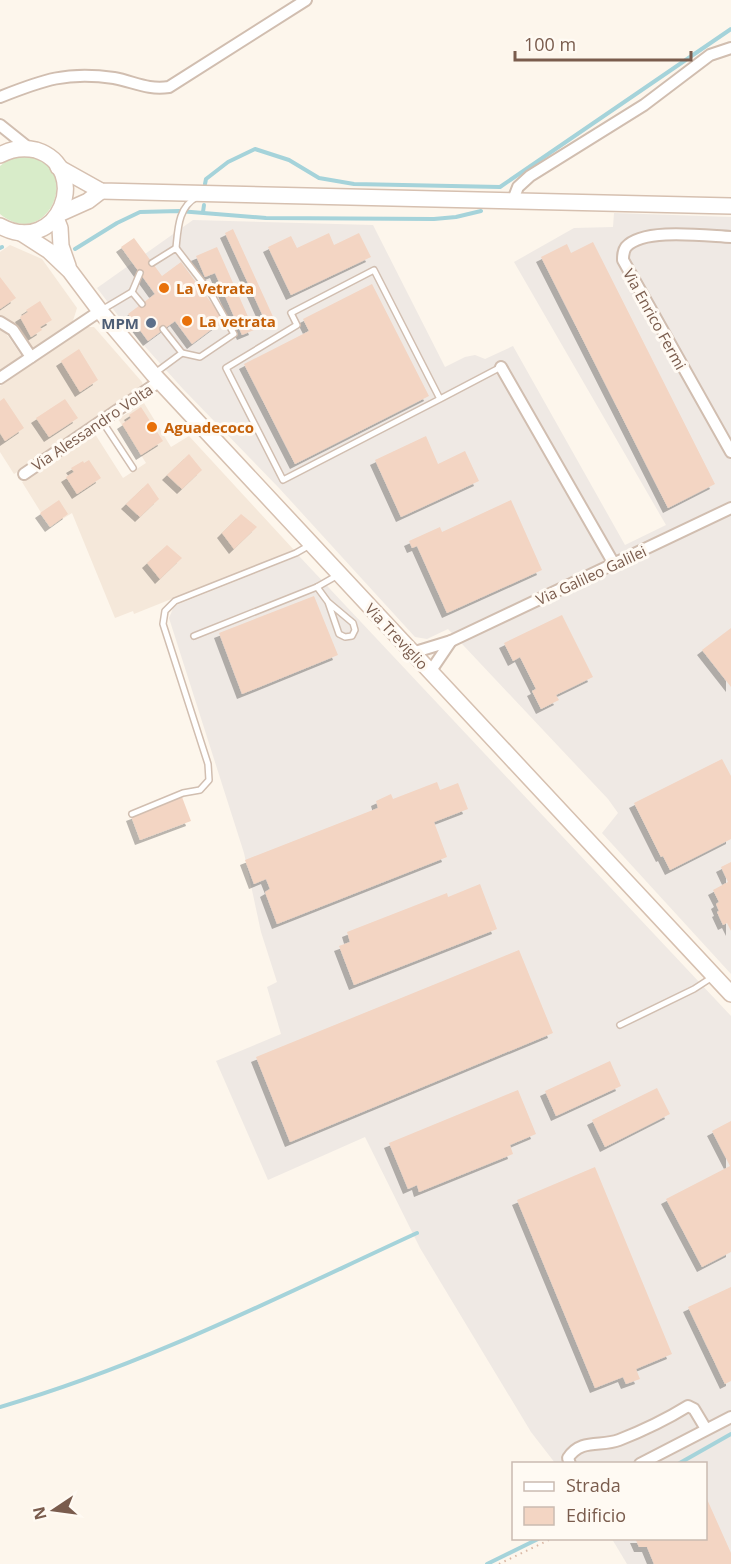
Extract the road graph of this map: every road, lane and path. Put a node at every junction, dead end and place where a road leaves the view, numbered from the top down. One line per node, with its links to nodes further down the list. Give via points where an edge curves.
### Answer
1 (306, 0): 3 (street, via 169,87 153,89 117,79 63,76)
2 (731, 48): 10 (street, via 710,55 644,105 530,176 518,187)
3 (0, 98)
4 (0, 125): 5 (street)
5 (30, 149): 6 (street); 7 (street, via 51,158)
6 (0, 155)
7 (58, 167): 8 (street); 12 (street, via 65,195)
8 (101, 191): 9 (street); 12 (street)
9 (202, 194): 10 (street); 16 (lane, via 192,200 179,221)
10 (513, 200): 11 (street)
11 (731, 206)
12 (57, 216): 14 (street, via 40,230); 18 (street, Via Treviglio, via 61,246)
13 (0, 226): 14 (street, Via Treviglio)
14 (21, 233): 18 (street, Via Treviglio)
15 (731, 237): 32 (street, Via Enrico Fermi, via 644,237 627,245 623,260)
16 (176, 248): 17 (lane); 25 (lane, via 210,292 234,334 200,357)
17 (152, 263)
18 (70, 271): 22 (street, Via Treviglio)
19 (140, 273): 20 (lane)
20 (132, 292): 21 (lane); 22 (lane)
21 (142, 304)
22 (100, 311): 26 (street); 28 (street, Via Treviglio)
23 (0, 322): 26 (street, via 13,330)
24 (163, 329): 25 (lane)
25 (182, 353): 28 (lane)
26 (31, 357): 29 (street)
27 (501, 367): 30 (lane); 37 (street)
28 (157, 377): 31 (street, Via Alessandro Volta); 36 (street, Via Treviglio)
29 (0, 378)
30 (440, 399): 30 (lane, via 374,270 291,313 297,325 226,368 283,480)
31 (102, 421): 33 (lane); 34 (street, Via Alessandro Volta)
32 (731, 452)
33 (133, 468)
34 (24, 474)
35 (731, 508): 37 (street, Via Galileo Galilei)
36 (311, 544): 38 (street, Via Treviglio); 45 (lane, via 175,601 165,611 163,624 208,764 209,780 200,790)
37 (614, 564): 42 (street, Via Galileo Galilei)
38 (340, 574): 39 (lane); 43 (street, Via Treviglio)
39 (317, 587): 40 (lane); 41 (lane)
40 (328, 602): 40 (lane, via 339,634 352,636 353,623)
41 (194, 636)
42 (451, 641): 43 (street, Via Galileo Galilei); 44 (street)
43 (412, 653): 44 (street, Via Treviglio)
44 (430, 672): 46 (street, Via Treviglio)
45 (132, 814)
46 (714, 976): 47 (street, Via Treviglio); 48 (lane)
47 (731, 994)
48 (620, 1025)
49 (731, 1416): 50 (street)
50 (706, 1429): 51 (street, via 694,1408 688,1406 616,1442 587,1443 573,1451); 52 (street)
51 (569, 1462)
52 (644, 1462)
53 (551, 1540): 54 (path)
54 (499, 1564)

